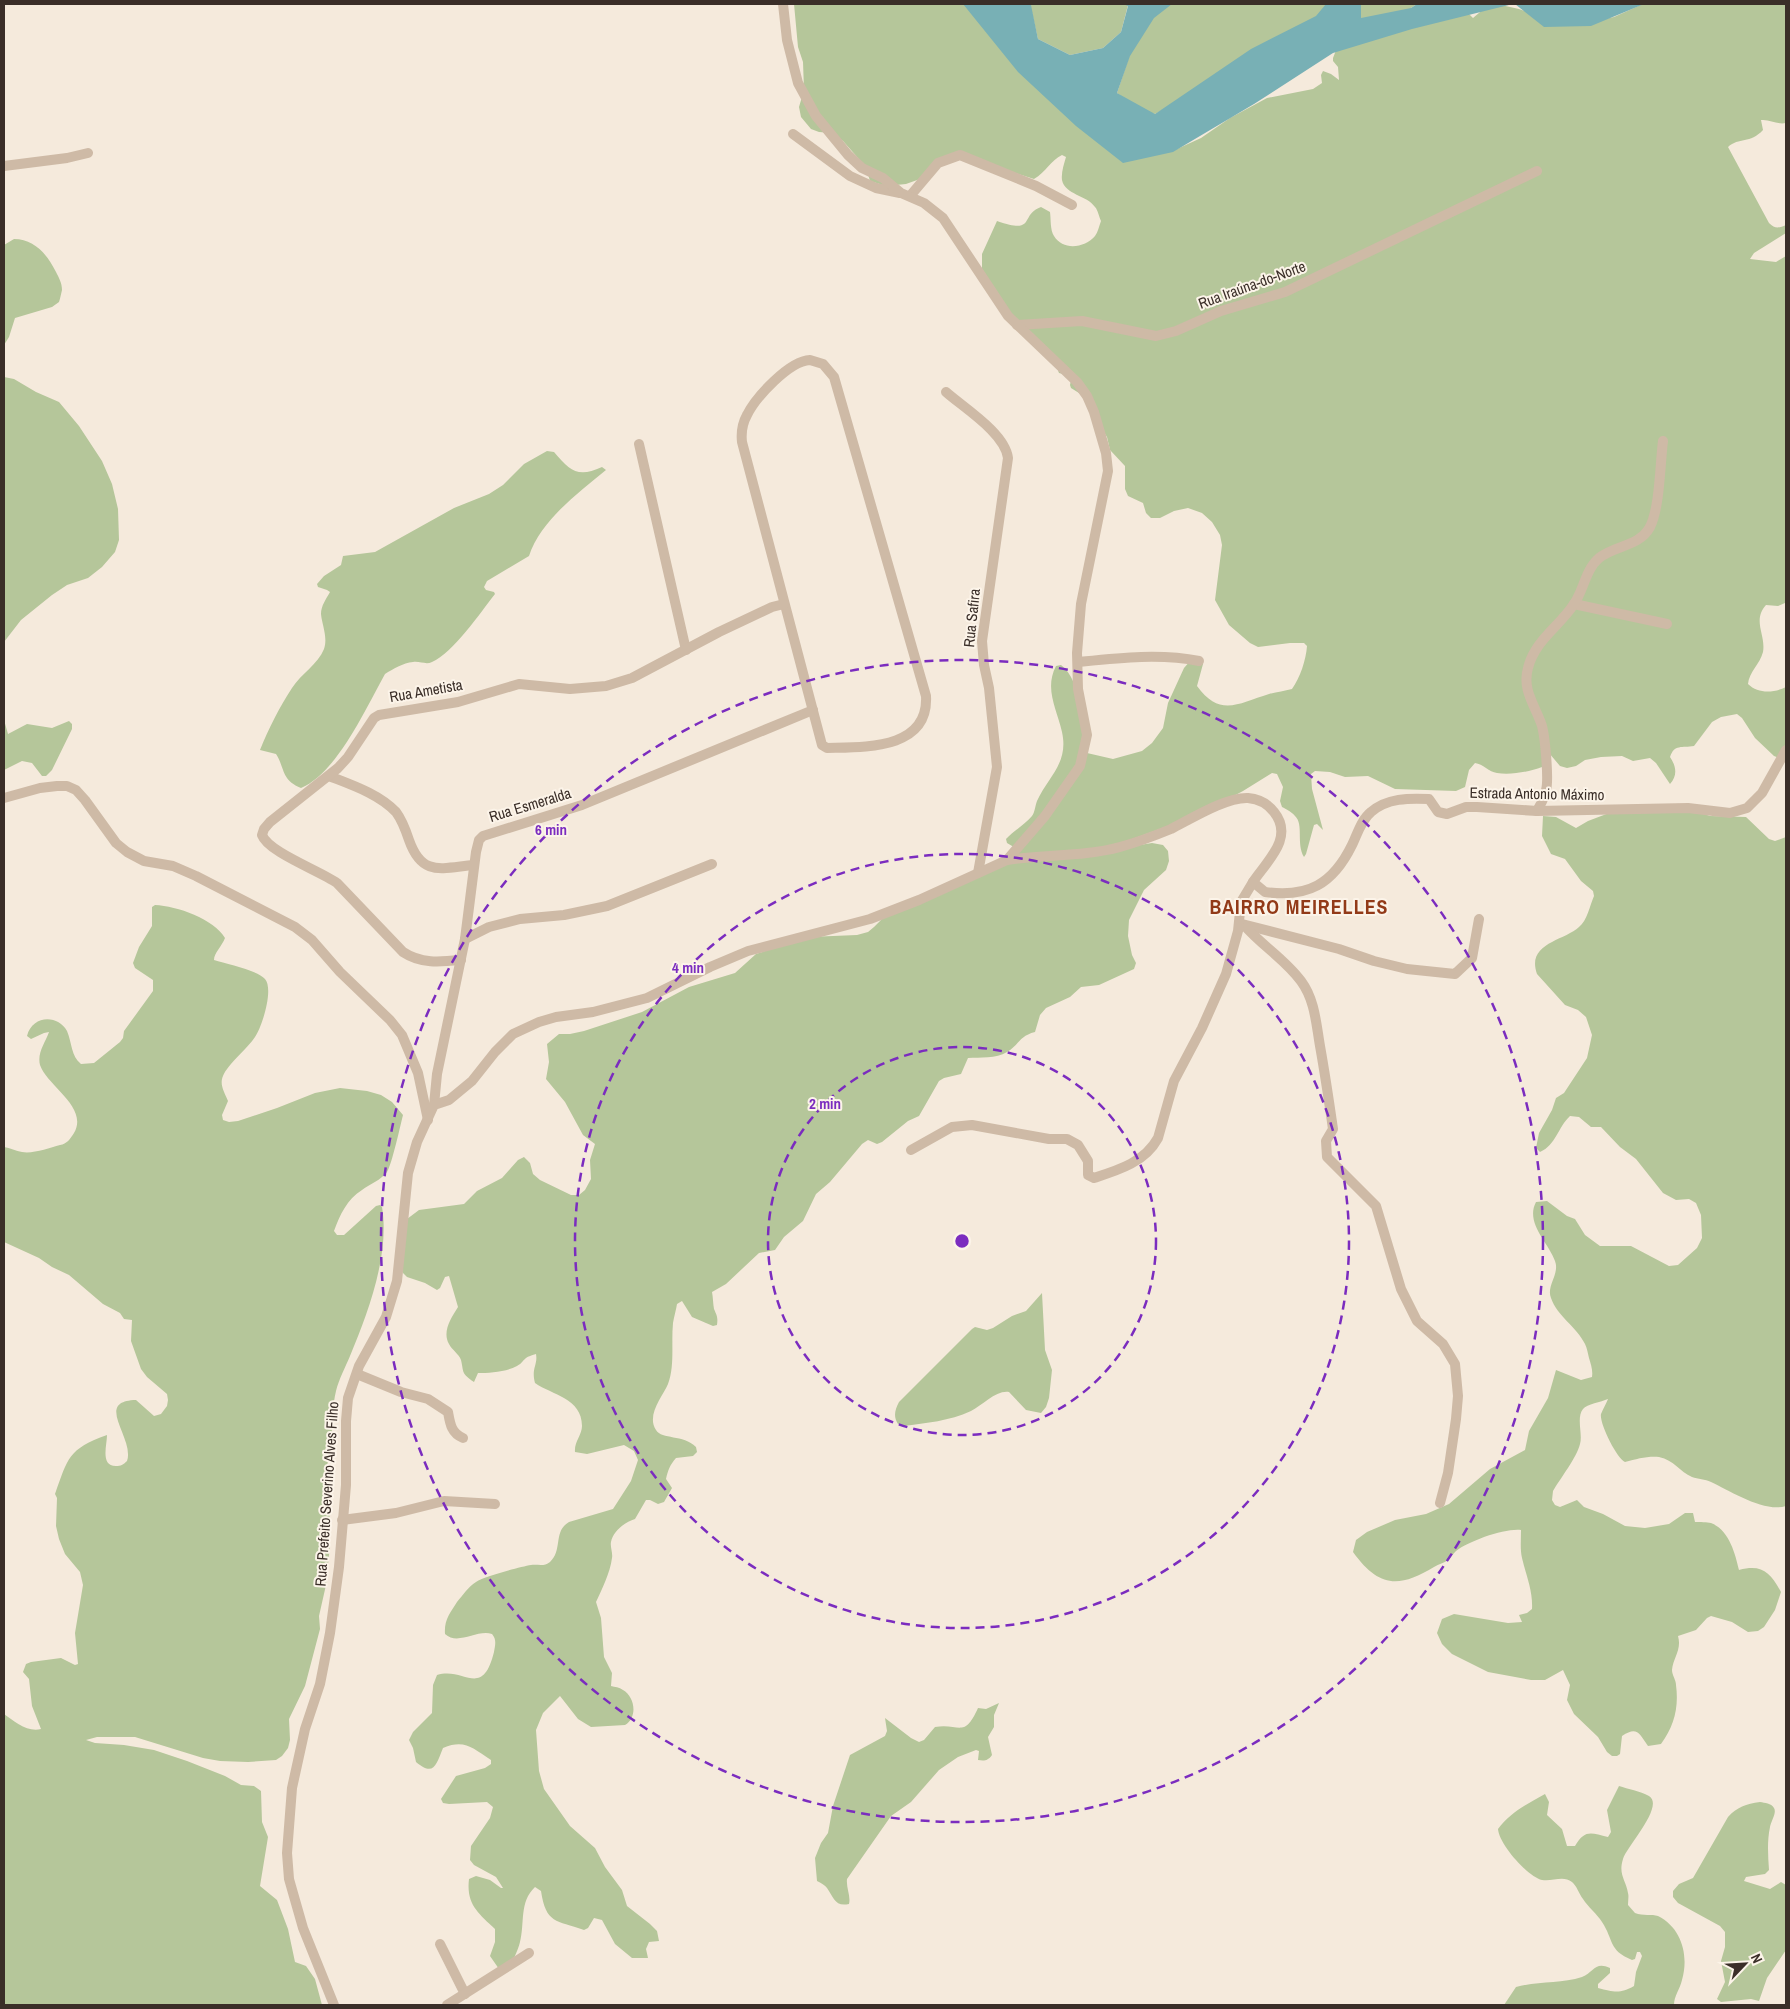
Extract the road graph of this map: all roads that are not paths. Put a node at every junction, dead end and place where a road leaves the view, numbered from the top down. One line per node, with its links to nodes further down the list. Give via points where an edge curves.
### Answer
1 (783, 4): 6 (street, via 787,40 798,84 808,104 856,164)
2 (793, 134): 6 (street, via 850,176 876,188)
3 (88, 152): 4 (street)
4 (4, 166)
5 (1537, 171): 8 (street, Rua Iraúna-do-Norte, via 1285,292 1221,311 1176,331 1156,336 1082,321)
6 (906, 195): 7 (street, via 938,163 960,155); 8 (street, via 924,203 943,218)
7 (1072, 205)
8 (1017, 325): 17 (street, via 1077,382 1087,396 1106,453 1108,472 1081,604)
9 (946, 392): 26 (street, Rua Safira, via 998,436 1008,458 982,641 997,767)
10 (1663, 441): 13 (street, via 1658,493 1650,526 1638,540 1607,552 1595,562)
11 (638, 444): 15 (street)
12 (784, 604): 15 (street, Rua Ametista); 18 (street); 18 (street, via 742,435 744,421 751,408 780,374 801,361 810,360 823,364 834,377 926,702 921,720 913,731 876,746 825,748)
13 (1574, 604): 14 (street); 22 (street, via 1542,640 1528,669 1526,685 1541,724 1547,778 1546,791)
14 (1667, 624)
15 (686, 650): 20 (street, Rua Ametista, via 632,678 606,686 570,689 519,684 458,702 382,714 374,718 348,757)
16 (1199, 661): 17 (street, via 1176,657)
17 (1078, 662): 23 (street, via 1078,689 1087,735 1080,766 1045,816)
18 (813, 710): 25 (street, Rua Esmeralda, via 582,805 488,833 479,840)
19 (1786, 750): 22 (street, Estrada Antonio Máximo, via 1762,793 1740,811 1718,813 1688,808)
20 (329, 776): 25 (street, via 357,786 392,809 422,864 434,868); 31 (street, Rua Ametista, via 270,822 262,834 264,838 282,853 337,883 403,952 413,958 441,962)
21 (4, 798): 33 (street, via 40,788 67,786 85,800 126,852 144,861 174,866 295,927 312,940 402,1036 418,1073)
22 (1537, 811): 27 (street, Estrada Antonio Máximo, via 1466,807 1447,814 1438,812 1429,799 1395,800 1369,814 1337,871 1324,882 1306,891 1286,894 1265,892)
23 (1007, 860): 26 (street); 27 (street, via 1116,848 1153,836 1229,802 1249,798 1267,805 1275,814 1281,830 1279,847)
24 (712, 864): 30 (street, via 608,906 520,919 489,927)
25 (474, 865): 30 (street, Rua Esmeralda)
26 (978, 873): 32 (street, via 870,920 748,951 647,998 539,1022 514,1034 472,1081 449,1100)
27 (1253, 882): 29 (street, via 1240,902)
28 (1479, 919): 29 (street, via 1472,958 1456,974 1374,961)
29 (1241, 924): 34 (street, via 1226,974 1174,1081 1158,1138 1133,1163 1094,1178 1088,1174 1088,1161 1078,1145 1067,1140 972,1125 952,1127); 37 (street, via 1287,965 1308,992 1316,1019 1333,1129 1326,1141 1327,1157 1376,1206 1390,1258 1417,1321 1443,1344 1455,1364 1456,1419)
30 (465, 939): 31 (street, Rua Esmeralda)
31 (461, 960): 32 (street, Rua Esmeralda, via 437,1074)
32 (434, 1105): 33 (street, Rua Prefeito Severino Alves Filho)
33 (428, 1121): 35 (street, Rua Prefeito Severino Alves Filho, via 417,1142 408,1173 397,1281 386,1317)
34 (910, 1150)
35 (357, 1374): 36 (street, via 428,1399 448,1412 450,1426 456,1435); 39 (street, Rua Prefeito Severino Alves Filho, via 348,1398)
36 (463, 1438)
37 (1440, 1503)
38 (495, 1504): 39 (street, via 444,1501 396,1513)
39 (342, 1520): 43 (street, Rua Prefeito Severino Alves Filho, via 330,1633 292,1788 287,1853 289,1879 301,1920)
40 (440, 1944): 42 (street)
41 (529, 1953): 42 (street)
42 (465, 1994): 44 (street)
43 (334, 2005)
44 (447, 2005)

